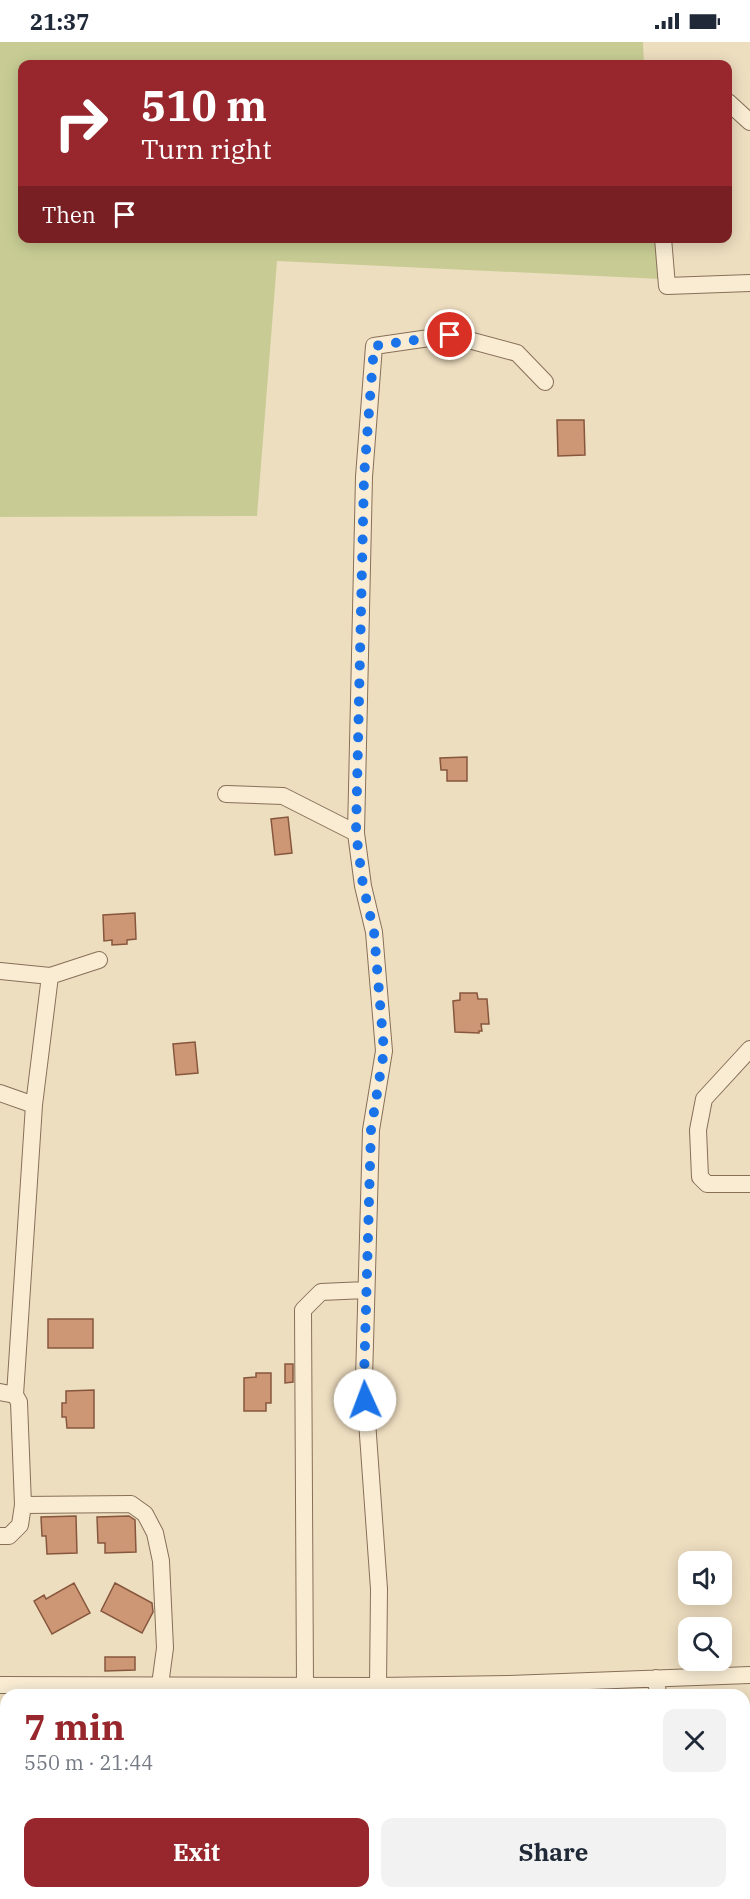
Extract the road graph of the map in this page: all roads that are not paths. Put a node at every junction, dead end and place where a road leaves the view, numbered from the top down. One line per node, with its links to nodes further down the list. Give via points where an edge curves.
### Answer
1 (732, 106): 2 (street)
2 (750, 122)
3 (663, 243): 4 (street, via 667,286)
4 (750, 282)
5 (545, 382): 7 (street, via 517,353 450,335 374,346 364,477)
6 (226, 794): 7 (street, via 283,796)
7 (356, 833): 15 (street, via 374,932 384,1051 371,1130)
8 (99, 960): 10 (street)
9 (0, 971): 10 (street)
10 (50, 976): 13 (street)
11 (750, 1049): 14 (street, via 704,1099 698,1130 700,1177 707,1184)
12 (0, 1093): 13 (street)
13 (34, 1105): 16 (street)
14 (750, 1184)
15 (366, 1290): 23 (street, via 321,1292 303,1310); 24 (street, via 364,1379 379,1589)
16 (8, 1394): 17 (street, via 19,1402)
17 (23, 1505): 18 (street, via 20,1525 9,1536); 22 (street, via 131,1504 145,1514 155,1533 161,1561 165,1648)
18 (0, 1536)
19 (750, 1675): 20 (street)
20 (656, 1678): 28 (street); 29 (street)
21 (0, 1685): 22 (street)
22 (160, 1685): 23 (street)
23 (305, 1686): 25 (street)
24 (378, 1686): 26 (street); 27 (street)
25 (329, 1689)
26 (347, 1689)
27 (477, 1689)
28 (522, 1689)
29 (657, 1689)

